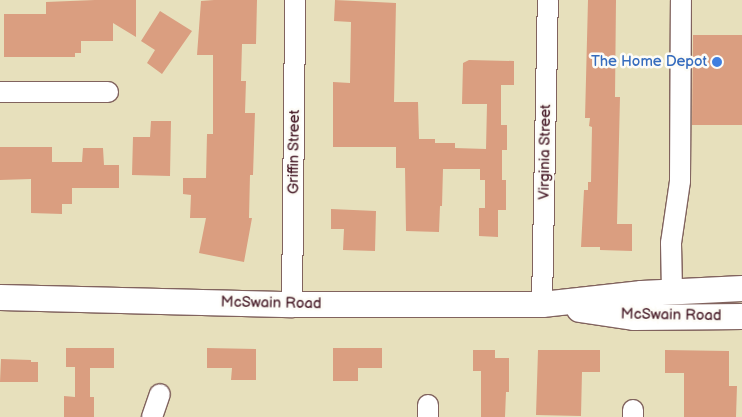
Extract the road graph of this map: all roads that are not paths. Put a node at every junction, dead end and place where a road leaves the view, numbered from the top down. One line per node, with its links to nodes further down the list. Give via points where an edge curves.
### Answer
1 (295, 0): 9 (street, Griffin Street)
2 (548, 0): 10 (street, Virginia Street)
3 (681, 0): 7 (street, via 680,181 671,244)
4 (0, 92): 5 (street)
5 (108, 92)
6 (742, 288): 7 (main road, McSwain Road)
7 (672, 291): 10 (main road, McSwain Road)
8 (0, 297): 9 (main road, McSwain Road)
9 (292, 304): 10 (main road, McSwain Road)
10 (542, 304): 11 (main road, McSwain Road, via 634,316)
11 (742, 316)
12 (160, 394): 13 (street)
13 (152, 417)

